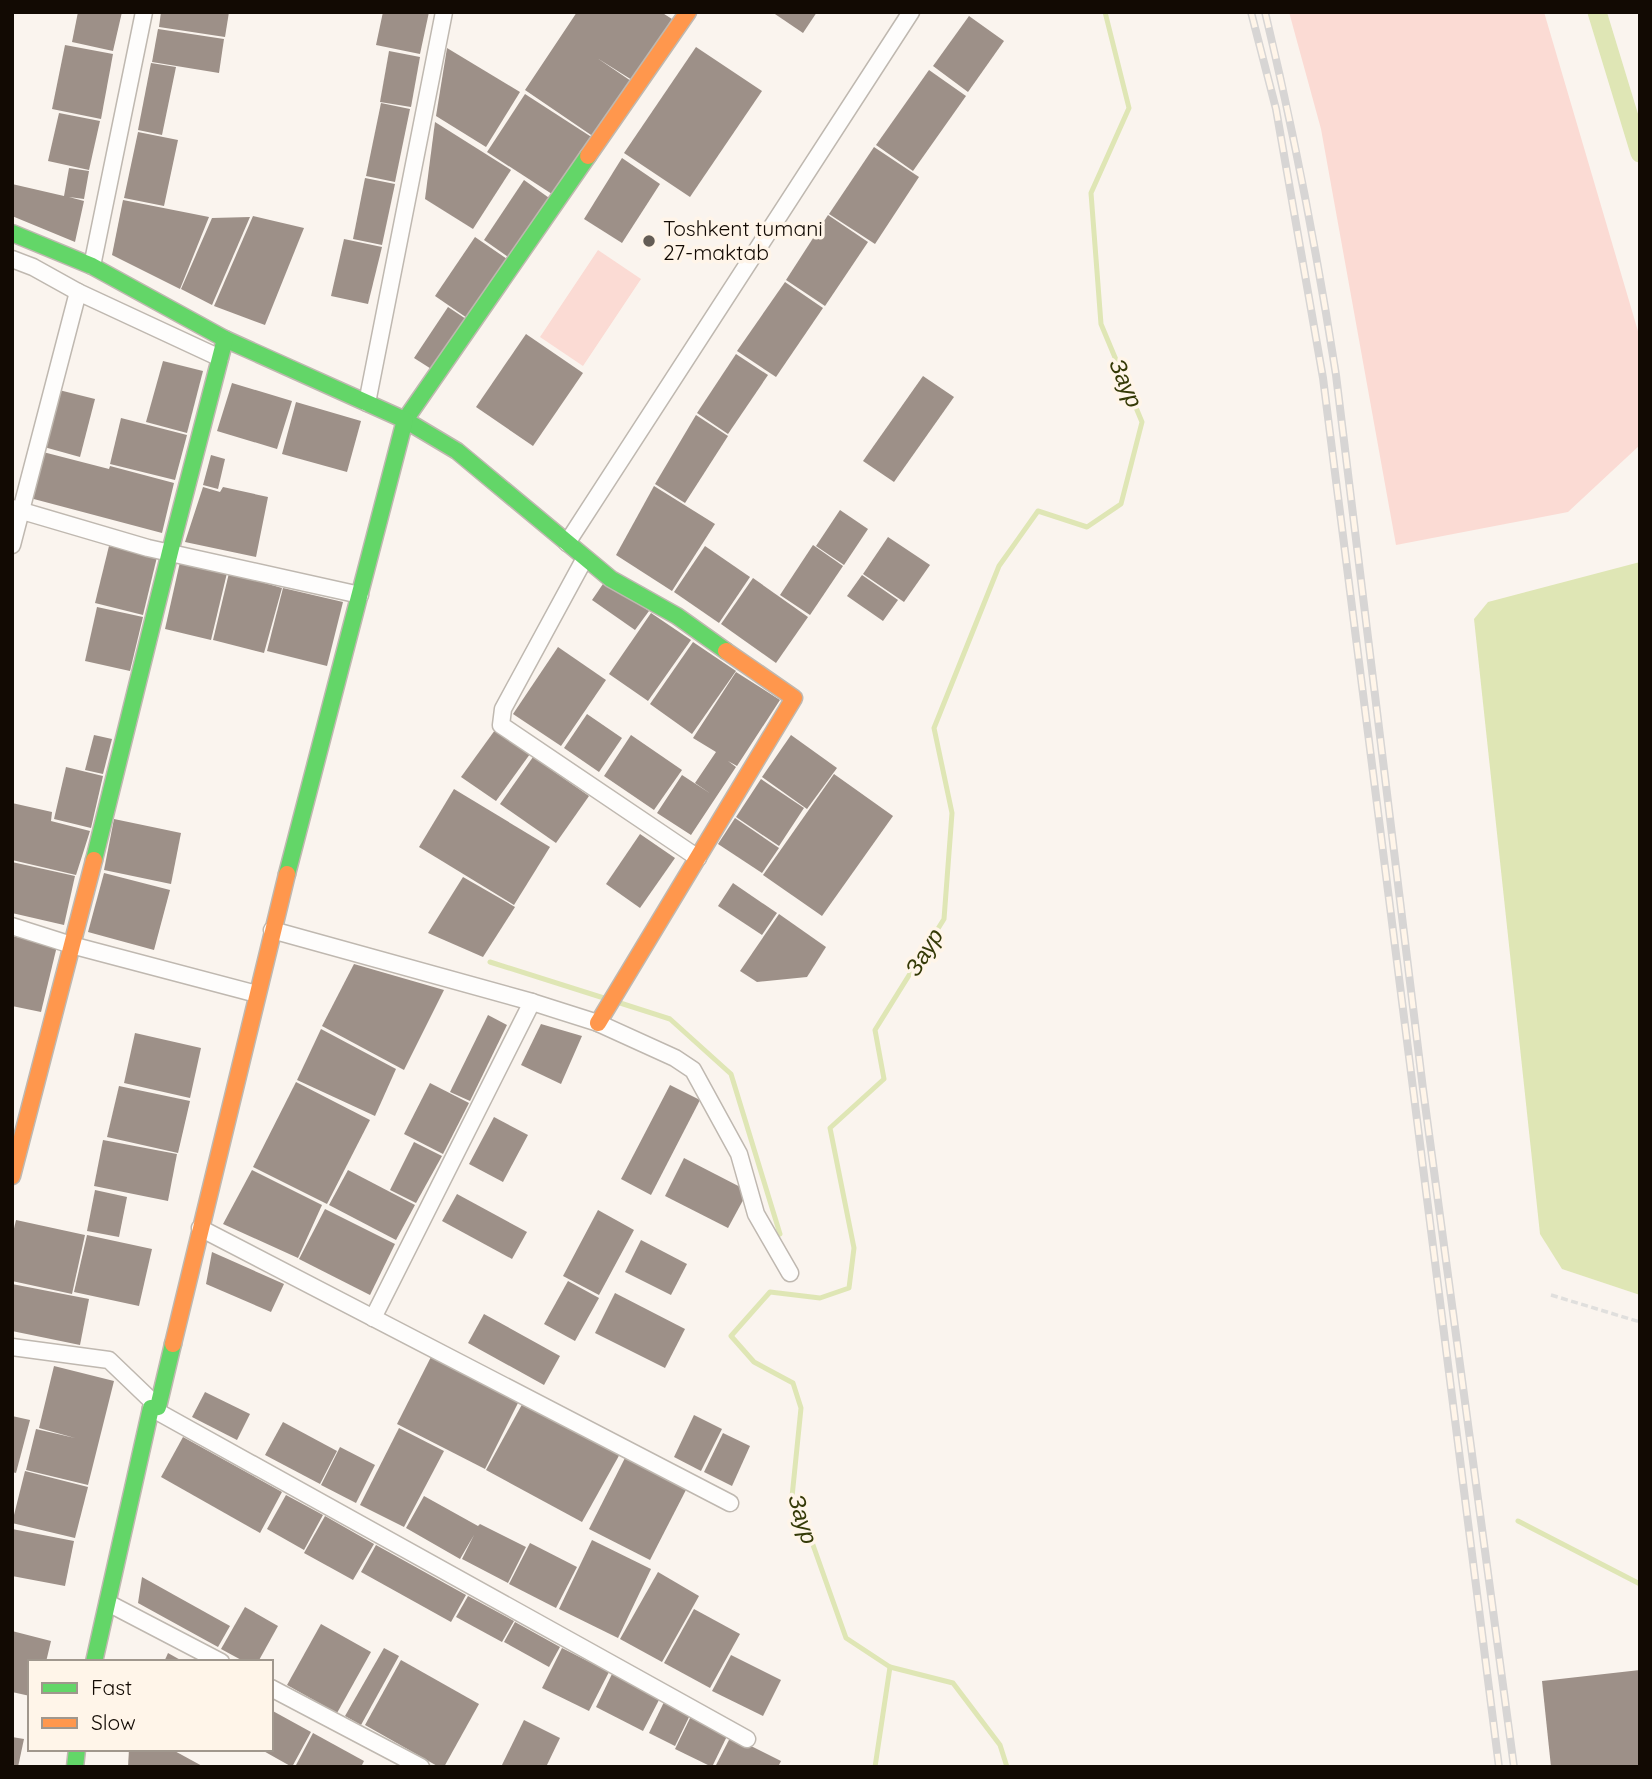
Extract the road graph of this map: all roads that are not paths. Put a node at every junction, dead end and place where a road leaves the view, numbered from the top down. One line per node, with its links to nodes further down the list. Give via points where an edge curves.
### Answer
1 (144, 12): 9 (street)
2 (444, 12): 6 (street)
3 (455, 12): 6 (street)
4 (688, 12): 14 (street)
5 (911, 12): 16 (street)
6 (440, 35): 13 (street)
7 (12, 233): 9 (street)
8 (12, 259): 10 (street)
9 (92, 266): 11 (street)
10 (79, 292): 12 (street); 15 (street)
11 (225, 340): 12 (street); 13 (street)
12 (220, 358): 18 (street)
13 (366, 402): 14 (street)
14 (405, 420): 16 (street, via 457,451); 20 (street)
15 (17, 509): 17 (street); 18 (street)
16 (567, 543): 19 (street)
17 (12, 545)
18 (168, 552): 20 (street); 24 (street)
19 (585, 558): 21 (street, via 503,709 501,725); 21 (street, via 611,579 677,615 794,698)
20 (360, 596): 23 (street)
21 (698, 858): 27 (street)
22 (12, 926): 24 (street)
23 (272, 930): 25 (street); 26 (street)
24 (75, 946): 25 (street); 28 (street)
25 (257, 994): 29 (street)
26 (532, 1002): 27 (street); 31 (street)
27 (598, 1023): 30 (street, via 693,1070 738,1154 756,1214)
28 (12, 1176)
29 (200, 1228): 31 (street); 33 (street)
30 (790, 1273)
31 (373, 1318): 34 (street)
32 (12, 1347): 33 (street, via 109,1360)
33 (154, 1408): 35 (street); 39 (street)
34 (730, 1503)
35 (107, 1602): 36 (street); 37 (street)
36 (94, 1660)
37 (217, 1660)
38 (273, 1689): 40 (street)
39 (747, 1739)
40 (421, 1767)

